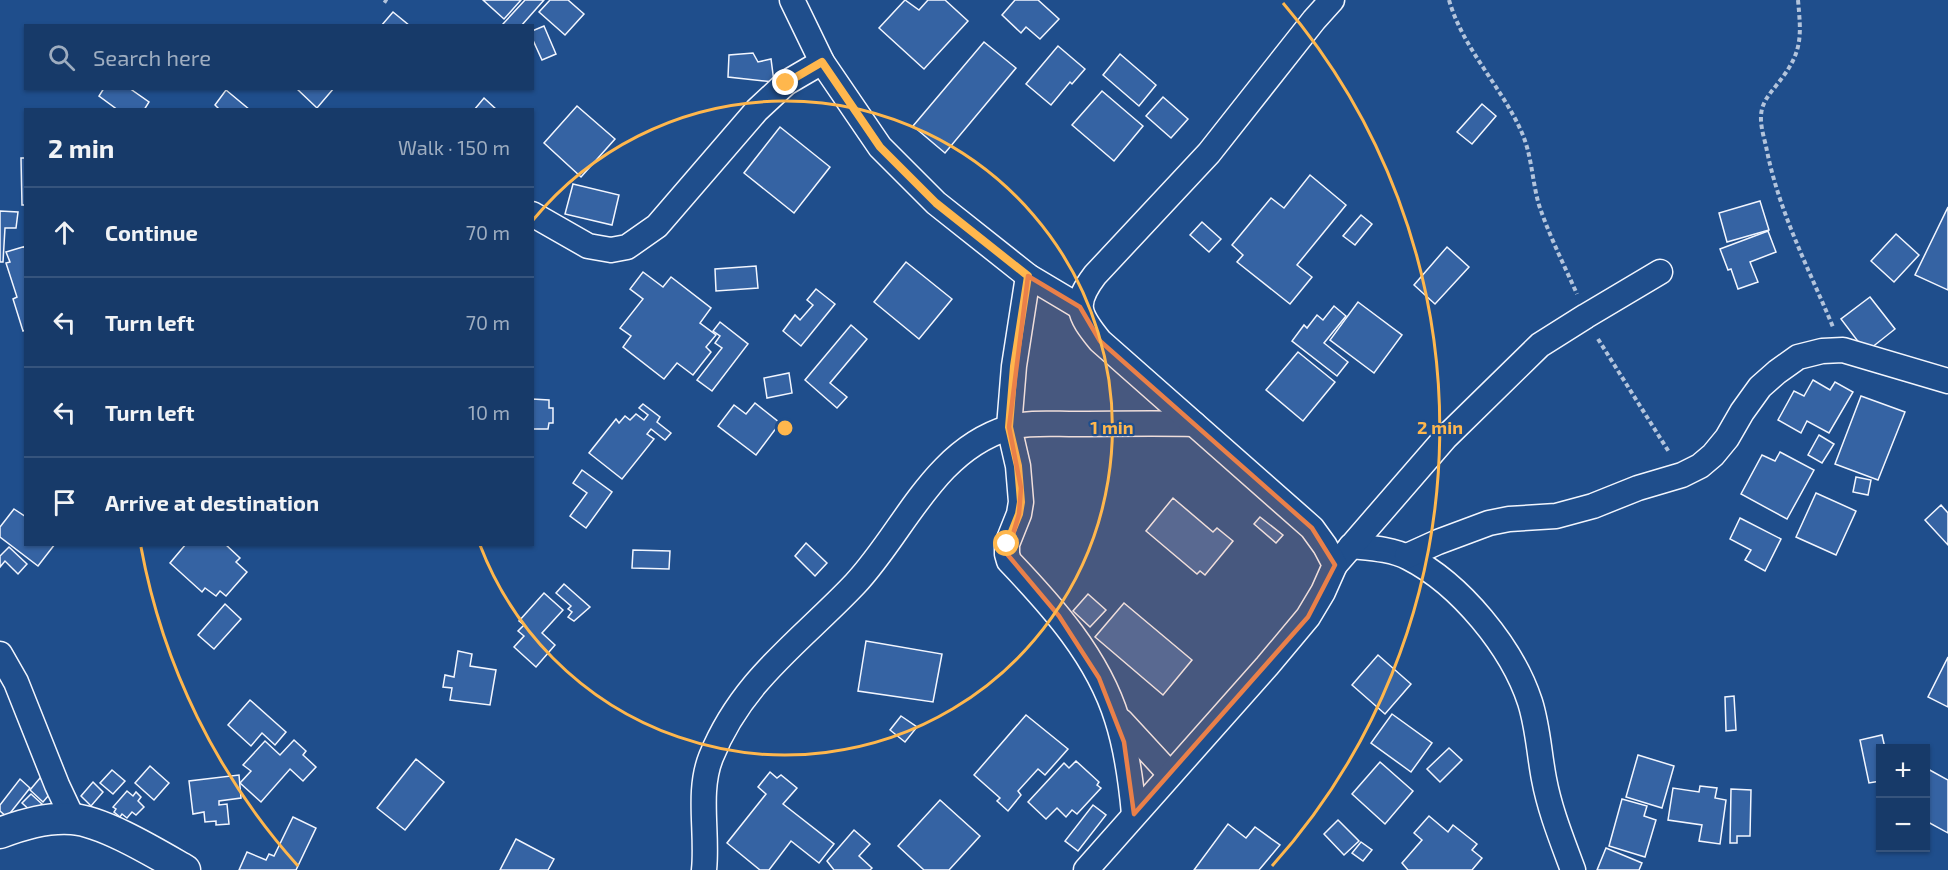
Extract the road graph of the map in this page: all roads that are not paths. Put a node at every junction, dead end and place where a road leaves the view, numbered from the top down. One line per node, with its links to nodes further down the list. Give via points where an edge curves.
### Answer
1 (792, 0): 3 (street)
2 (1332, 0): 7 (street, via 1209,153 1095,275 1084,290)
3 (822, 62): 4 (street, via 786,83 757,110 657,226 627,247 611,250 588,246); 6 (street, via 880,147 936,203)
4 (534, 215)
5 (1660, 272): 11 (street, via 1540,345 1446,437)
6 (1028, 276): 7 (street); 10 (street)
7 (1080, 307): 9 (street, via 1087,326 1100,341)
8 (1948, 381): 12 (street, via 1843,350 1798,357 1754,395 1713,455 1700,466 1556,516 1489,523)
9 (1194, 424): 10 (street); 13 (street, via 1312,528)
10 (1009, 427): 15 (street, via 1021,502 1006,554 1077,640); 21 (street, via 983,438 939,474 855,584 778,657 747,693 723,729 710,760 705,788)
11 (1351, 546): 12 (street); 13 (street)
12 (1407, 556): 23 (street, via 1473,609 1518,672 1537,730 1552,814)
13 (1335, 565): 16 (street, via 1308,617)
14 (0, 654): 18 (street, via 16,682)
15 (1117, 717): 16 (street); 17 (street, via 1129,765)
16 (1170, 774): 17 (street)
17 (1134, 814): 22 (street)
18 (74, 819): 19 (street, via 37,821); 20 (street, via 106,829)
19 (0, 833)
20 (185, 870)
21 (704, 870)
22 (1086, 870)
23 (1573, 870)

